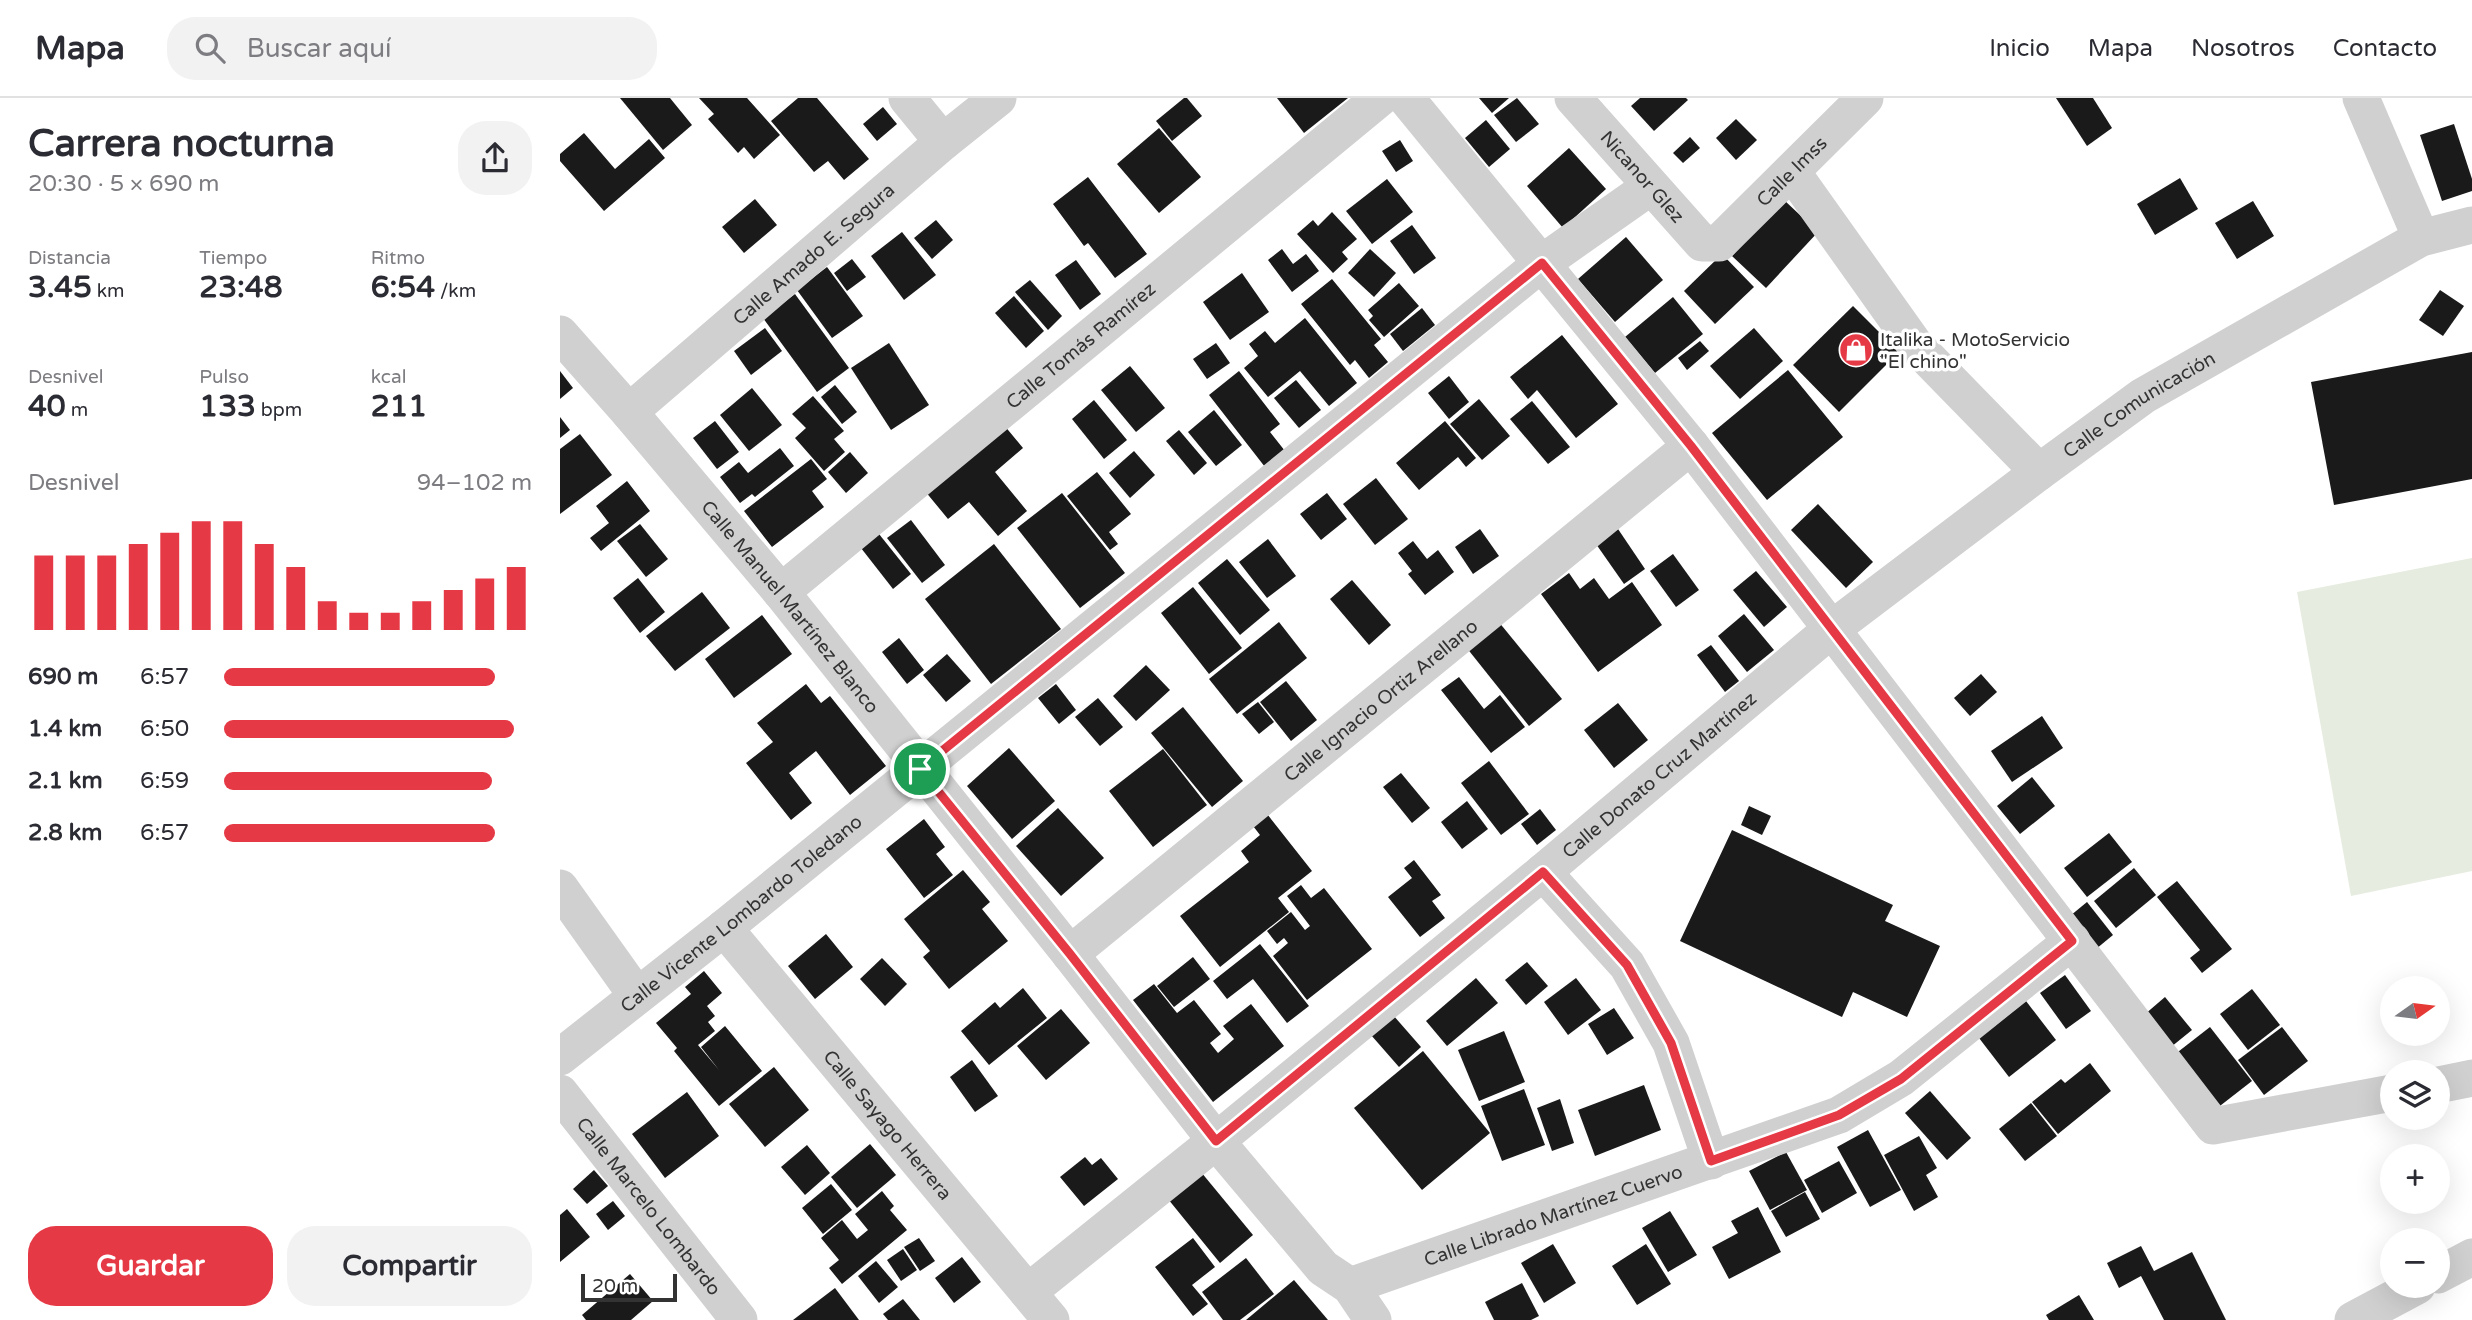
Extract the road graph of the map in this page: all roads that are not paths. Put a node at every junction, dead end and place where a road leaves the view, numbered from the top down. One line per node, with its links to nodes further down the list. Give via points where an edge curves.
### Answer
1 (907, 98): 8 (street)
2 (998, 98): 8 (street, Calle Amado E. Segura)
3 (1380, 98): 19 (street, Calle Tomás Ramírez)
4 (1406, 98): 14 (street)
5 (1573, 98): 10 (street, Nicanor Glez)
6 (1866, 98): 9 (street, Calle Imss)
7 (2361, 98): 12 (street)
8 (943, 142): 16 (street, Calle Amado E. Segura)
9 (1792, 172): 13 (street, Calle Imss); 18 (street, via 1915,345)
10 (1650, 187): 13 (street, Nicanor Glez, via 1702,243); 14 (street, Calle Vicente Lombardo Toledano)
11 (2472, 225): 12 (street, Calle Comunicación)
12 (2421, 239): 18 (street, Calle Comunicación, via 2143,396)
13 (1719, 243)
14 (1542, 263): 17 (street); 21 (street, Calle Vicente Lombardo Toledano)
15 (560, 334): 16 (street, Calle Manuel Martínez Blanco)
16 (629, 412): 19 (street, Calle Manuel Martínez Blanco)
17 (1691, 446): 20 (street); 26 (street, Calle Ignacio Ortiz Arellano)
18 (2039, 472): 20 (street, Calle Comunicación)
19 (781, 593): 21 (street, Calle Manuel Martínez Blanco)
20 (1833, 628): 22 (street, Calle Donato Cruz Martínez); 25 (street)
21 (920, 769): 24 (street, Calle Vicente Lombardo Toledano); 26 (street, Calle Manuel Martínez Blanco)
22 (1543, 872): 33 (street, Calle Donato Cruz Martínez); 34 (street, via 1627,965 1671,1043)
23 (560, 888): 27 (street)
24 (724, 928): 27 (street, Calle Vicente Lombardo Toledano); 38 (street, Calle Sayago Herrera)
25 (2072, 941): 32 (street, via 2213,1126); 34 (street, Calle Librado Martínez Cuervo, via 1901,1079 1839,1115)
26 (1070, 954): 33 (street, Calle Manuel Martínez Blanco)
27 (637, 996): 28 (street, Calle Vicente Lombardo Toledano)
28 (560, 1057)
29 (2472, 1078): 30 (street)
30 (2450, 1082)
31 (560, 1093): 40 (street, Calle Marcelo Lombardo)
32 (2380, 1095)
33 (1216, 1141): 37 (street, Calle Manuel Martínez Blanco, via 1323,1268); 38 (street, Calle Donato Cruz Martínez)
34 (1711, 1161): 37 (street, Calle Librado Martínez Cuervo)
35 (2472, 1258): 36 (street)
36 (2450, 1269)
37 (1350, 1286): 42 (street)
38 (1028, 1292): 41 (street, Calle Sayago Herrera)
39 (2394, 1298): 43 (street)
40 (739, 1320)
41 (1051, 1320)
42 (1373, 1320)
43 (2353, 1320)

